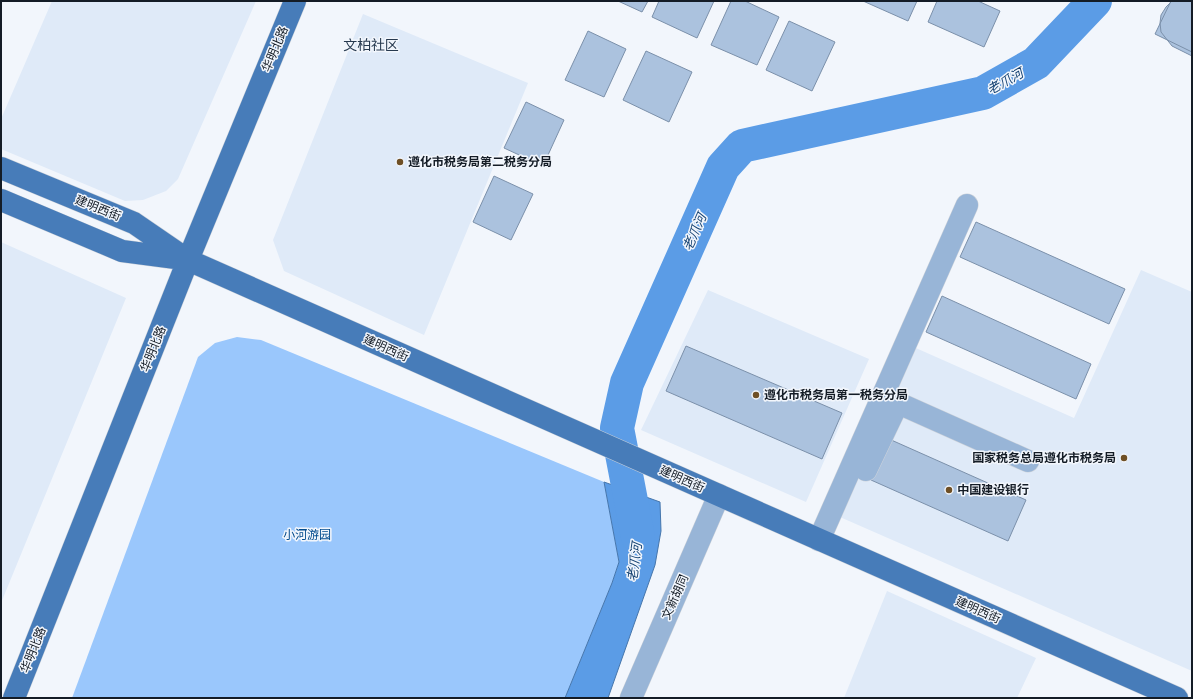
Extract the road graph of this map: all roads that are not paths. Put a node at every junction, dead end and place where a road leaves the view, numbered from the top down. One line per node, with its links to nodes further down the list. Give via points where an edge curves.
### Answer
1 (295, 1): 5 (main road, 华明北路)
2 (1, 168): 5 (main road, 建明西街, via 134,222)
3 (1, 200): 5 (main road, 建明西街, via 122,251)
4 (967, 205): 8 (street)
5 (188, 260): 7 (main road, 建明西街); 9 (main road, 华明北路)
6 (1028, 461): 8 (street, via 898,402)
7 (719, 495): 8 (main road, 建明西街); 10 (street, 文新胡同)
8 (825, 542): 11 (main road, 建明西街)
9 (14, 698)
10 (631, 698)
11 (1177, 698)

